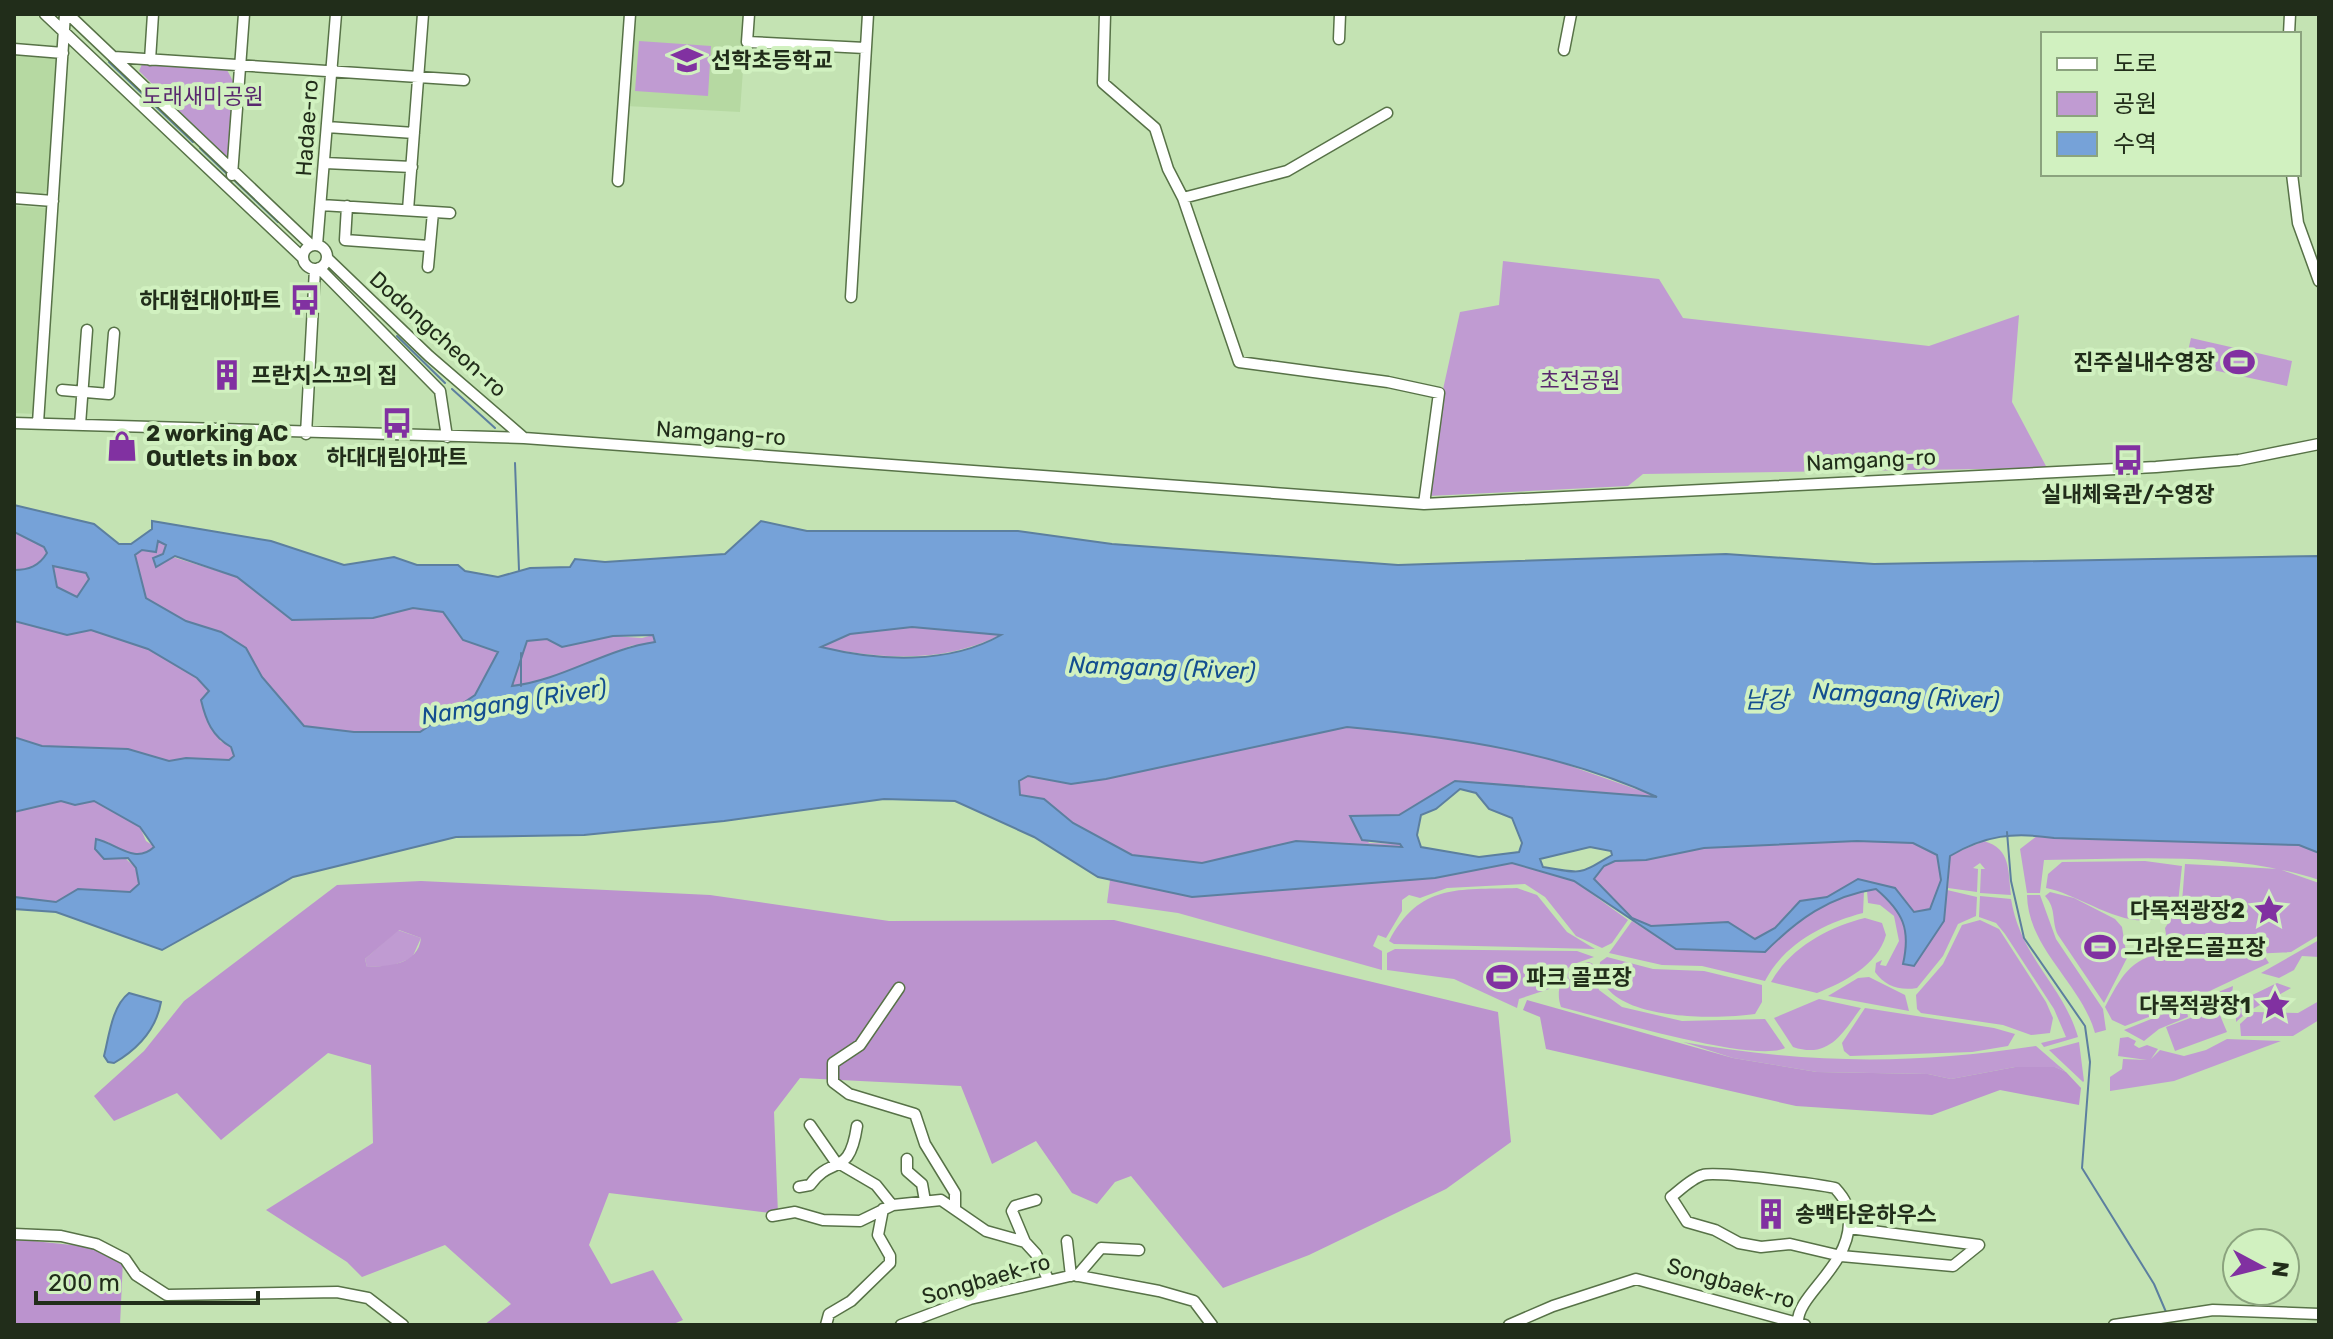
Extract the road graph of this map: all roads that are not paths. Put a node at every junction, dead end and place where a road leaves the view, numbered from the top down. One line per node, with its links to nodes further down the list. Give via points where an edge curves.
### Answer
1 (45, 14): 13 (street)
2 (67, 14): 13 (street); 14 (street)
3 (153, 14): 22 (street)
4 (244, 14): 23 (street)
5 (336, 14): 24 (street, Hadae-ro)
6 (423, 14): 25 (street)
7 (630, 14): 36 (street)
8 (749, 14): 16 (street, via 747,42)
9 (868, 14): 16 (street)
10 (1105, 14): 39 (street, via 1103,83 1155,128)
11 (1340, 14): 15 (street)
12 (1571, 14): 19 (street)
13 (64, 32): 18 (street); 20 (street)
14 (92, 36): 18 (street, via 85,38); 21 (street)
15 (1339, 39)
16 (865, 48): 53 (street)
17 (14, 49): 20 (street)
18 (83, 50): 31 (street)
19 (1564, 50)
20 (63, 53): 40 (street)
21 (114, 57): 22 (street); 30 (street)
22 (150, 60): 23 (street)
23 (240, 64): 24 (street); 34 (street)
24 (332, 70): 25 (street); 28 (street, Hadae-ro)
25 (419, 74): 26 (street); 29 (street)
26 (464, 80)
27 (1387, 113): 39 (street, via 1287,171)
28 (327, 127): 29 (street); 32 (street, Hadae-ro)
29 (414, 133): 33 (street)
30 (196, 135): 31 (street, via 196,146); 34 (street)
31 (186, 147): 37 (street)
32 (325, 163): 33 (street); 41 (street, Hadae-ro)
33 (412, 167): 43 (street)
34 (234, 173): 37 (street); 46 (street)
35 (2292, 176): 52 (street, via 2298,223)
36 (618, 181)
37 (225, 185): 48 (street)
38 (14, 198): 40 (street)
39 (1183, 198): 67 (street, via 1239,362 1439,393)
40 (53, 201): 61 (street)
41 (321, 205): 42 (street); 46 (street, Hadae-ro)
42 (347, 206): 43 (street); 47 (street, via 348,242)
43 (408, 210): 44 (street)
44 (433, 212): 45 (street); 47 (street)
45 (450, 213)
46 (314, 245): 48 (street); 49 (street)
47 (429, 246): 50 (street)
48 (303, 258): 51 (street, via 308,267)
49 (327, 258): 51 (street); 56 (street, Dodongcheon-ro)
50 (428, 267)
51 (317, 268): 57 (street, Dodongcheon-ro); 63 (street)
52 (2319, 281)
53 (851, 297)
54 (87, 330): 59 (street)
55 (114, 333): 59 (street, via 109,394)
56 (448, 372): 57 (street, via 447,388); 65 (street, Dodongcheon-ro)
57 (434, 385): 64 (street, Dodongcheon-ro, via 442,395)
58 (62, 390): 59 (street)
59 (82, 392): 62 (street)
60 (14, 423): 61 (street, Namgang-ro)
61 (38, 423): 62 (street, Namgang-ro)
62 (80, 425): 63 (street, Namgang-ro)
63 (306, 434): 64 (street, Namgang-ro)
64 (447, 437): 65 (street, Namgang-ro)
65 (524, 438): 67 (street, Namgang-ro)
66 (2319, 444): 67 (street, Namgang-ro, via 2239,460 2156,467)
67 (1424, 504)
68 (899, 988): 77 (street, via 860,1045 833,1063 833,1082 849,1094 915,1114 925,1144 955,1193)
69 (810, 1125): 72 (street, via 833,1159)
70 (857, 1126): 72 (street)
71 (907, 1159): 75 (street, via 907,1171 922,1184)
72 (843, 1164): 73 (street); 76 (street, via 876,1185)
73 (799, 1187)
74 (1036, 1200): 82 (street, via 1012,1211)
75 (925, 1201): 76 (street); 77 (street, via 941,1200)
76 (887, 1207): 78 (street, via 860,1221 823,1220 795,1212); 90 (street, via 878,1235 890,1263 851,1301 829,1314)
77 (955, 1208): 82 (street, via 986,1231)
78 (772, 1216)
79 (1849, 1228): 84 (street); 84 (street, via 1918,1234 1979,1248 1953,1266); 84 (street, via 1844,1198 1835,1188 1811,1182 1709,1174 1671,1197 1687,1222 1733,1242 1761,1247 1790,1244)
80 (14, 1234): 89 (street, via 96,1244 125,1259 144,1281 167,1295 337,1292 368,1298)
81 (1067, 1241): 85 (street)
82 (1025, 1242): 86 (street)
83 (1139, 1250): 85 (street, via 1101,1248)
84 (1841, 1256): 88 (street, via 1800,1310)
85 (1074, 1276): 86 (street, Songbaek-ro); 92 (street, Songbaek-ro, via 1194,1301)
86 (1048, 1279): 91 (street, Songbaek-ro, via 970,1299)
87 (2319, 1314): 94 (street, via 2190,1313)
88 (1802, 1324): 93 (street, Songbaek-ro, via 1636,1279)
89 (403, 1325)
90 (826, 1325)
91 (901, 1325)
92 (1212, 1325)
93 (1509, 1325)
94 (2114, 1325)

